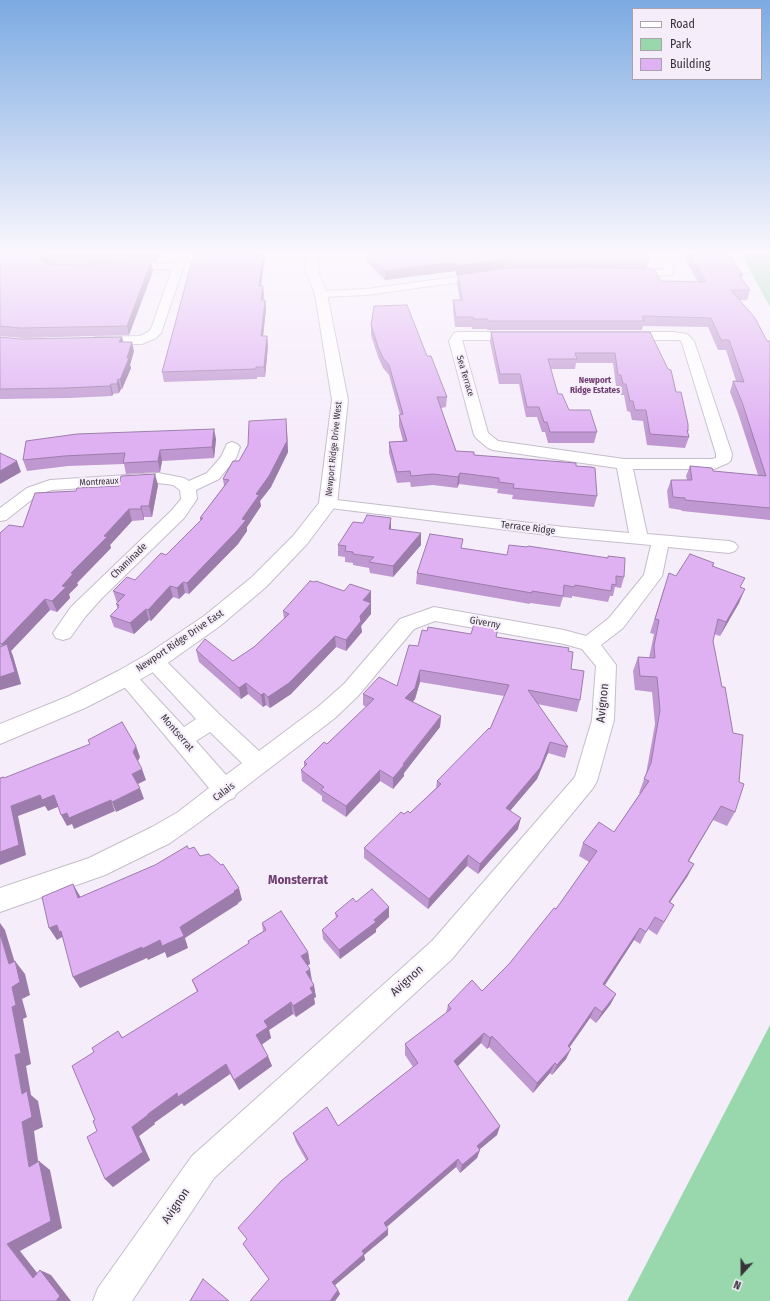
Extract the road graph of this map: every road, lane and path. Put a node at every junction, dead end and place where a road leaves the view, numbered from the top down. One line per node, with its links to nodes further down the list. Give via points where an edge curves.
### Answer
1 (162, 315): 3 (street, via 157,330 142,340)
2 (325, 315): 7 (street, Newport Ridge Drive West, via 340,400)
3 (85, 342)
4 (232, 447): 6 (street, via 228,458 213,476)
5 (624, 464): 5 (street, Sea Terrace, via 714,464 723,460 724,454 688,341 683,337 458,336 455,341 481,435 493,445); 9 (street)
6 (188, 488): 8 (street, Montreaux, via 178,481 158,478 50,485 33,491); 13 (street, Chaminade, via 189,499 178,514 95,594)
7 (328, 504): 9 (street, Terrace Ridge, via 564,532); 15 (street, Newport Ridge Drive East, via 300,540 259,582 212,621)
8 (0, 516)
9 (639, 538): 10 (street, Terrace Ridge)
10 (661, 541): 11 (street, Terrace Ridge); 14 (street, via 653,576 616,623)
11 (729, 547)
12 (407, 624): 14 (street, Giverny, via 434,614); 20 (street, Calais, via 346,694)
13 (63, 633)
14 (577, 641): 23 (street, Avignon, via 606,665 603,720 585,781 442,950 203,1167)
15 (154, 661): 16 (street, Newport Ridge Drive East); 17 (street)
16 (126, 677): 18 (street, Newport Ridge Drive East, via 77,702); 19 (street, Montserrat)
17 (211, 720): 19 (street); 20 (street)
18 (0, 734)
19 (182, 739): 21 (street, Montserrat)
20 (259, 765): 21 (street, Calais)
21 (226, 791): 22 (street, Calais, via 161,835 124,854 96,867)
22 (0, 900)
23 (111, 1301)

